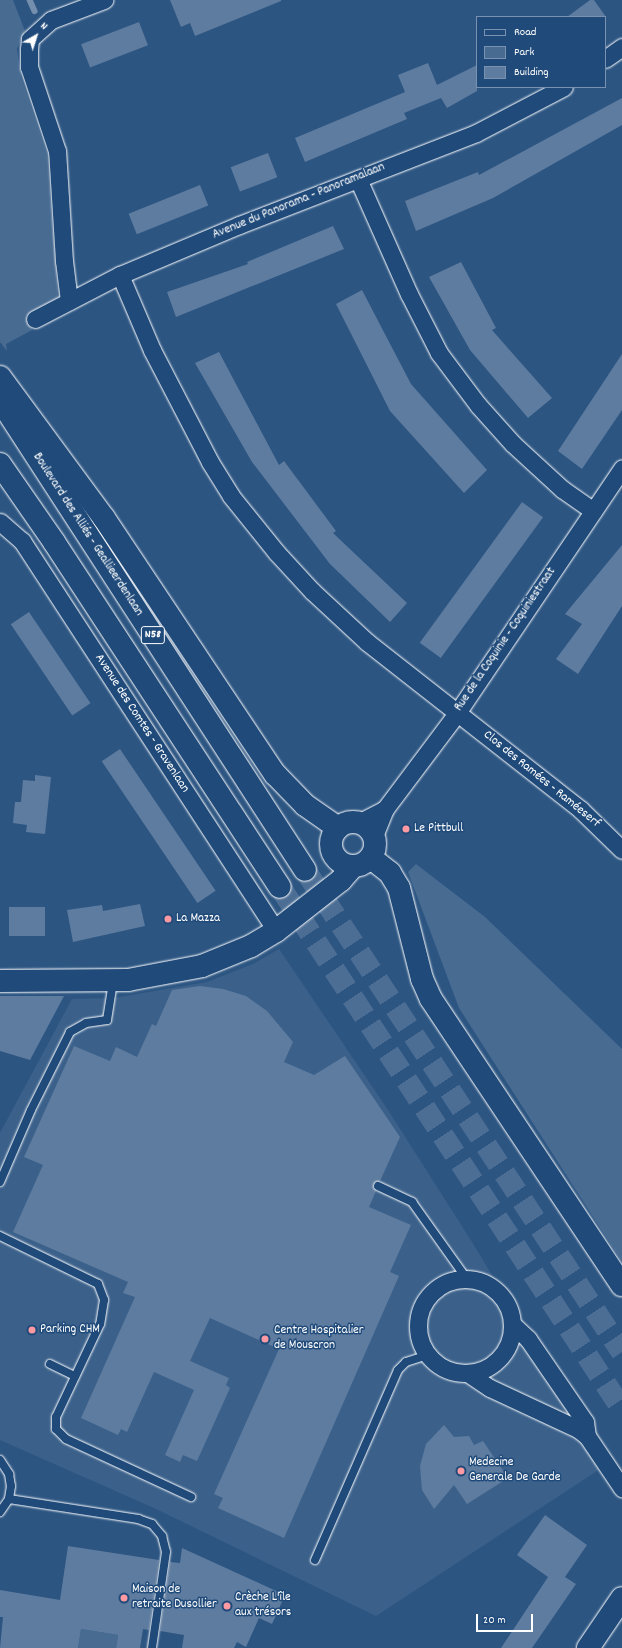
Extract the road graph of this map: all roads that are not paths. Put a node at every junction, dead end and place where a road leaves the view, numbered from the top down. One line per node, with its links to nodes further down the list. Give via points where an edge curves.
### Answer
1 (104, 0): 7 (street, via 51,20 30,39 29,67 57,150 64,261)
2 (622, 47): 3 (street)
3 (606, 58)
4 (562, 88): 5 (street, Avenue du Panorama - Panoramalaan, via 476,133)
5 (358, 179): 6 (street, Avenue du Panorama - Panoramalaan); 13 (street, via 409,294 439,353 478,405 513,444 562,489)
6 (120, 275): 7 (street, Avenue du Panorama - Panoramalaan); 15 (street, Clos des Ramées - Raméeserf, via 184,416 228,490 256,528 338,616)
7 (70, 301): 8 (street, Avenue du Panorama - Panoramalaan)
8 (35, 319)
9 (0, 377): 16 (main road, via 104,518 275,774 305,805)
10 (0, 400): 19 (main road, Boulevard des Alliés - Geallieerdenlaan / N58)
11 (0, 464): 20 (main road, N58, via 54,542)
12 (622, 468): 13 (street, Rue de la Coquinie - Coquiniestraat)
13 (593, 511): 15 (street, Rue de la Coquinie - Coquiniestraat)
14 (0, 522): 21 (street, Avenue des Comtes - Gravenlaan, via 22,541)
15 (457, 713): 16 (street, Rue de la Coquinie - Coquiniestraat, via 385,809); 17 (street, Clos des Ramées - Raméeserf, via 581,810)
16 (357, 829): 18 (main road, Rue de la Coquinie - Coquiniestraat, via 375,851); 18 (main road, Rue de la Coquinie - Coquiniestraat, via 331,840 333,854)
17 (622, 850)
18 (354, 861): 21 (main road, Rue de la Coquinie - Coquiniestraat, via 329,888); 28 (main road, via 390,873 399,888 422,979 431,999)
19 (305, 870)
20 (280, 888)
21 (276, 931): 22 (main road, Rue de la Coquinie - Coquiniestraat, via 251,946 202,966 172,973)
22 (114, 980): 23 (main road, Rue de la Coquinie - Coquiniestraat); 24 (lane, via 107,1020 86,1023 70,1032 31,1110)
23 (0, 981)
24 (0, 1182)
25 (378, 1186): 27 (lane, via 412,1202)
26 (0, 1236): 33 (lane, via 98,1284 104,1300 100,1324)
27 (467, 1279): 29 (street, via 486,1284 500,1295 510,1311); 30 (street, via 444,1284 425,1301 418,1327 422,1346)
28 (622, 1285)
29 (512, 1324): 32 (street, via 512,1337 502,1356 489,1368); 34 (street, via 528,1340)
30 (427, 1355): 32 (street, via 446,1370); 42 (lane, via 412,1358 398,1370)
31 (50, 1364): 33 (lane)
32 (469, 1374): 35 (street, via 490,1388)
33 (75, 1376): 39 (lane, via 56,1417 56,1429 66,1439)
34 (570, 1401): 35 (street, via 564,1410); 36 (street, via 585,1422)
35 (550, 1415): 36 (street, via 573,1425)
36 (587, 1436): 38 (street)
37 (0, 1460): 40 (lane, via 9,1474)
38 (622, 1488)
39 (191, 1497)
40 (9, 1499): 41 (lane); 44 (lane, via 138,1518 152,1524 162,1536 166,1552)
41 (0, 1512)
42 (315, 1560)
43 (621, 1602): 45 (main road)
44 (152, 1648)
45 (588, 1648)

